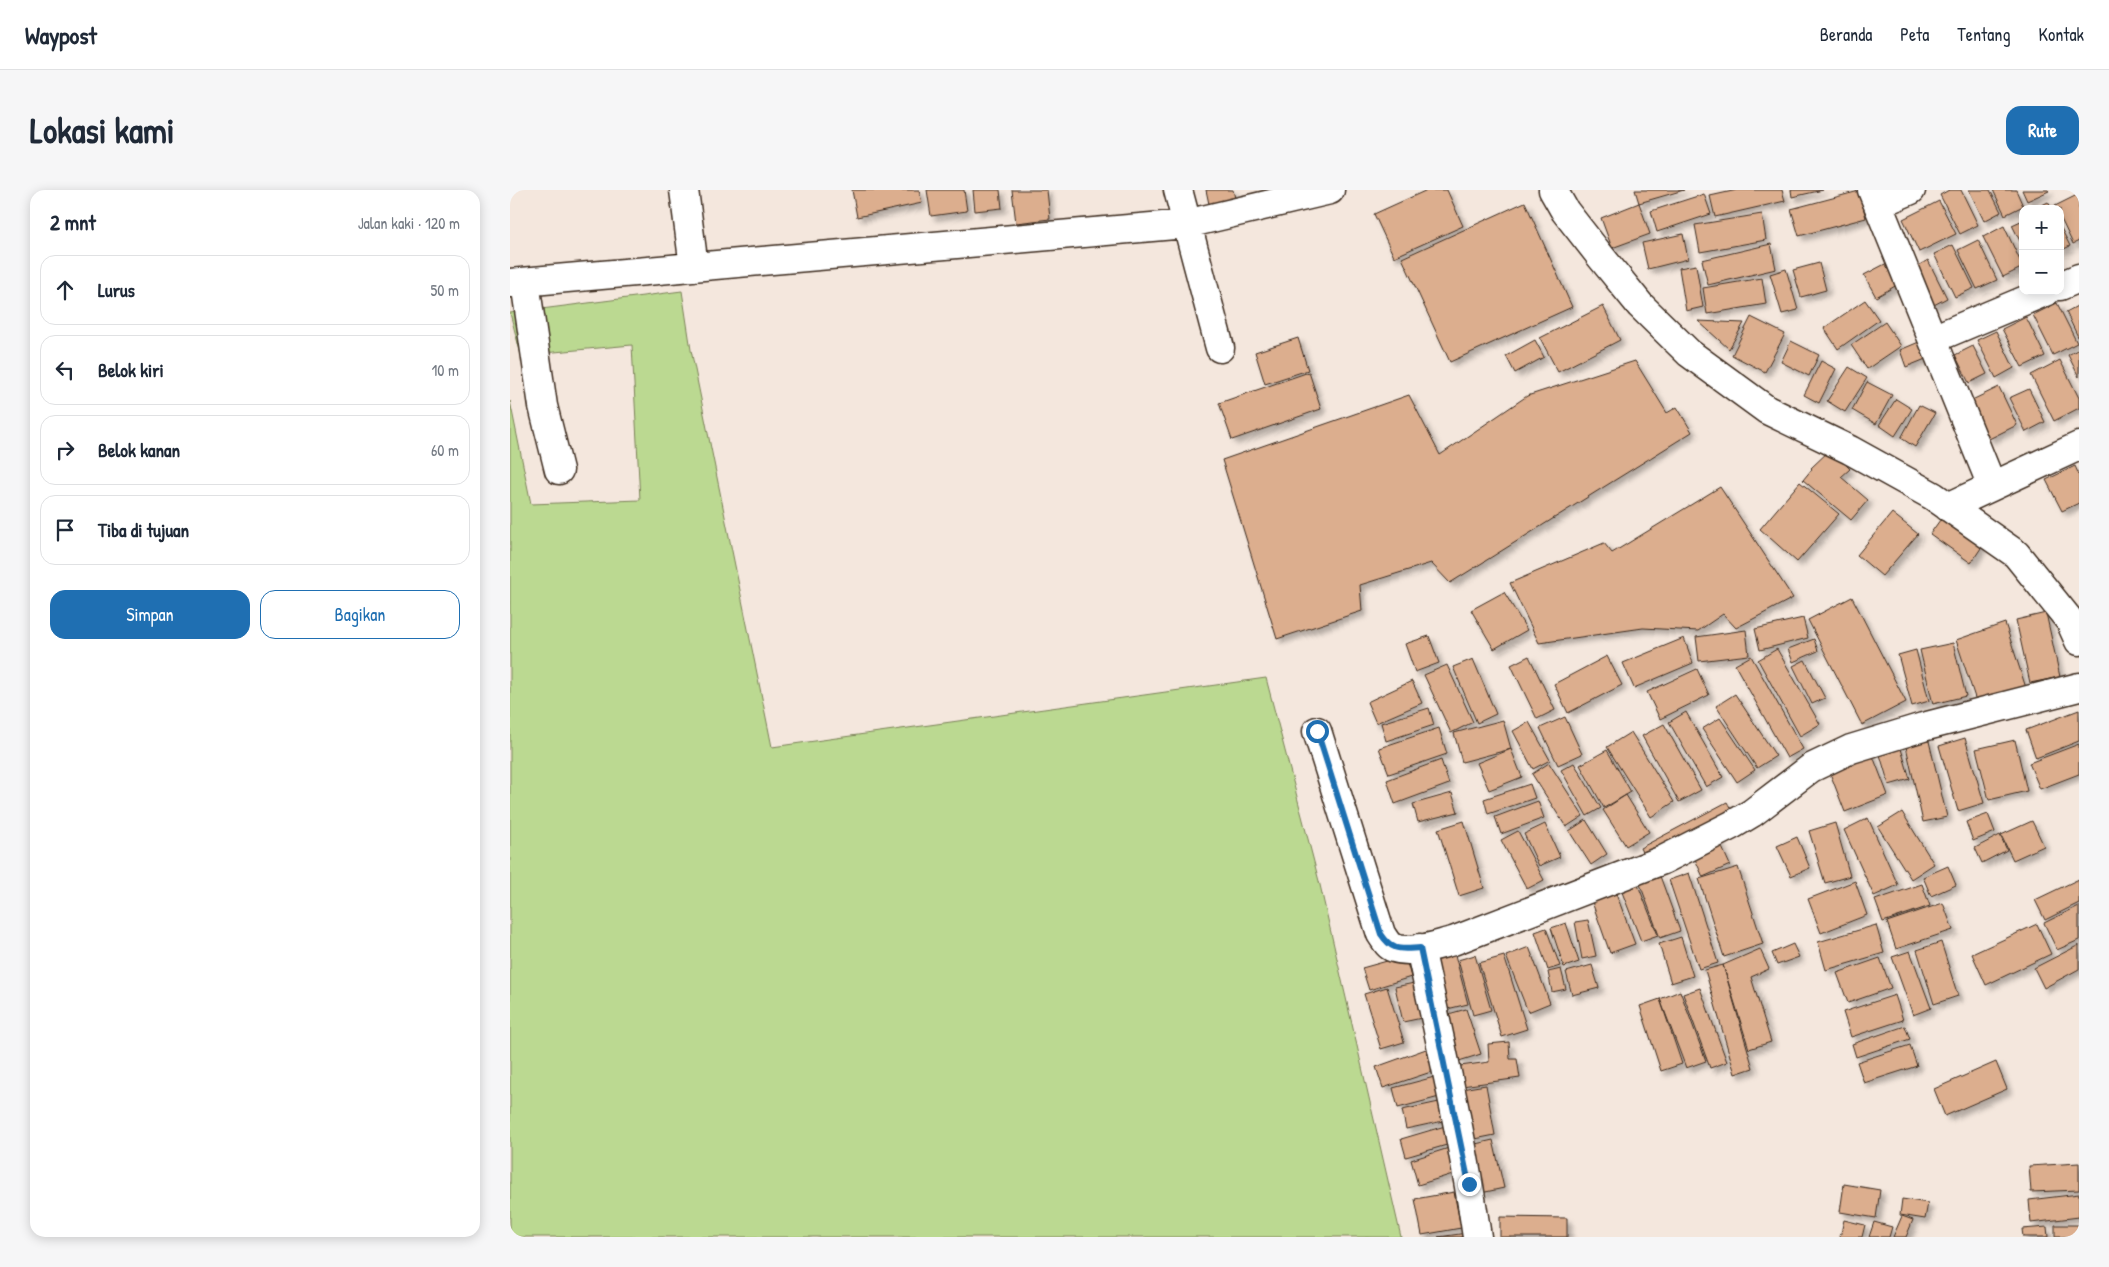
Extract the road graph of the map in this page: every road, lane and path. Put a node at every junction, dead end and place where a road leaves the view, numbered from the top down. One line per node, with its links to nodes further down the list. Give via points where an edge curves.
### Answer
1 (684, 190): 8 (street)
2 (1178, 190): 7 (street)
3 (1330, 190): 7 (street)
4 (1553, 190): 18 (street, via 1565,211 1629,291 1690,353 1767,410 1850,450)
5 (1911, 190): 6 (street)
6 (1875, 197): 13 (street)
7 (1186, 224): 8 (street); 14 (street)
8 (694, 267): 10 (street)
9 (2079, 278): 11 (street)
10 (517, 283): 16 (street)
11 (2064, 284)
12 (2038, 295): 13 (street)
13 (1933, 340): 17 (street)
14 (1220, 348)
15 (2079, 446): 17 (street)
16 (559, 470)
17 (1992, 486): 18 (street)
18 (1948, 506): 19 (street, via 2016,554)
19 (2076, 626)
20 (2079, 687): 22 (street, via 1851,749 1811,768 1745,817 1663,860 1453,941)
21 (1317, 731): 22 (street, via 1381,934 1395,949)
22 (1420, 948): 23 (street, via 1450,1082)
23 (1477, 1237)

